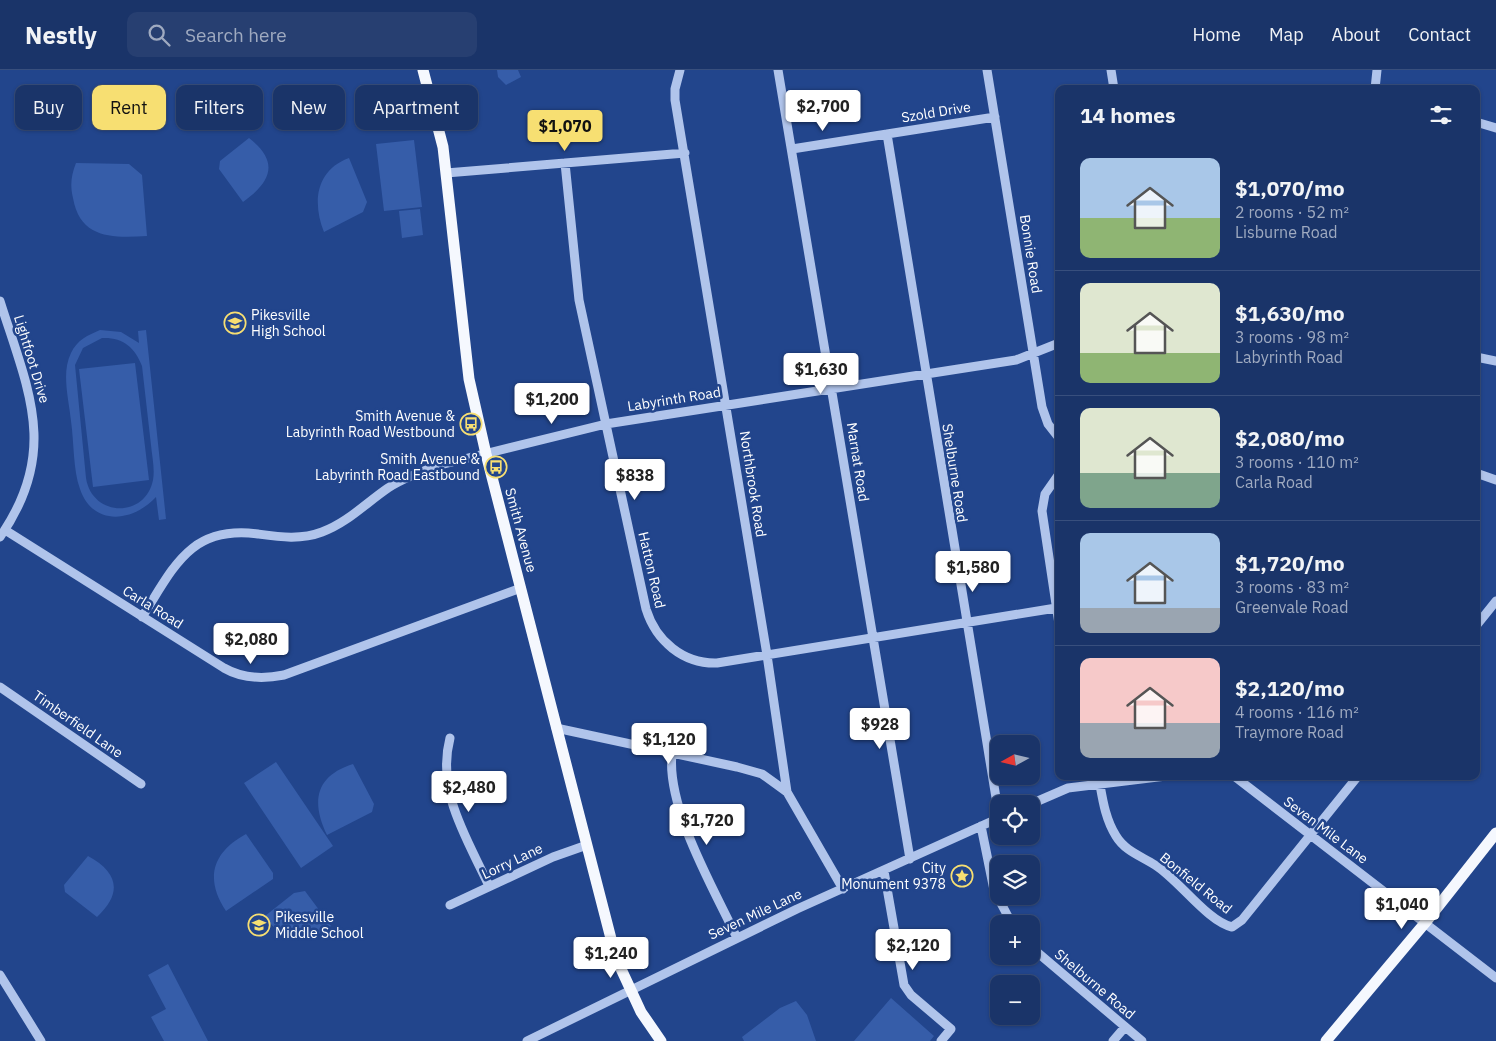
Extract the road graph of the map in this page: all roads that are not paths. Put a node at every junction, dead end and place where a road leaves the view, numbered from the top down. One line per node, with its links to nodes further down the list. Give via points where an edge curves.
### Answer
1 (423, 70): 16 (main road, Smith Avenue)
2 (680, 70): 14 (street, Northbrook Road, via 675,89)
3 (778, 70): 13 (street, Marnat Road)
4 (987, 70): 9 (street, Bonnie Road)
5 (1111, 70): 7 (street)
6 (1377, 70): 8 (street)
7 (1113, 85)
8 (1375, 85)
9 (995, 116): 12 (street, Szold Drive); 19 (street, Bonnie Road)
10 (1480, 123): 11 (street)
11 (1496, 128)
12 (887, 134): 13 (street, Szold Drive); 22 (street, Shelburne Road)
13 (792, 150): 23 (street, Marnat Road)
14 (685, 154): 15 (street); 24 (street, Northbrook Road)
15 (566, 163): 16 (street); 25 (street, Hatton Road, via 578,300)
16 (446, 173): 27 (main road, Smith Avenue, via 470,379)
17 (0, 301): 31 (street, Lightfoot Drive, via 30,397 35,424 30,477 16,512)
18 (1055, 344): 19 (street, Labyrinth Road)
19 (1033, 354): 22 (street, Labyrinth Road, via 1016,360); 26 (street, Bonnie Road, via 1044,416)
20 (1480, 358): 21 (street)
21 (1496, 361)
22 (925, 373): 23 (street, Labyrinth Road); 38 (street, Shelburne Road)
23 (832, 388): 24 (street, Labyrinth Road); 39 (street, Marnat Road)
24 (726, 404): 25 (street, Labyrinth Road); 40 (street, Northbrook Road)
25 (606, 424): 27 (street, Labyrinth Road); 40 (street, Hatton Road, via 646,609 654,629 678,653 697,661 717,662)
26 (1055, 432)
27 (486, 454): 32 (main road, Smith Avenue); 36 (street, Labyrinth Road, via 444,464 405,479 334,527 312,536 286,538 238,532 208,538 192,547 176,564)
28 (1480, 474): 30 (street)
29 (1055, 480): 33 (street, via 1045,494 1042,511)
30 (1496, 480)
31 (2, 533): 36 (street, Carla Road)
32 (521, 588): 36 (street, Carla Road, via 274,677 232,673); 42 (main road, Smith Avenue)
33 (1055, 601)
34 (1496, 601): 37 (street)
35 (1055, 608): 38 (street, Hatton Road)
36 (142, 617)
37 (1480, 621)
38 (966, 623): 39 (street, Hatton Road); 51 (street, Shelburne Road)
39 (874, 638): 40 (street, Hatton Road); 58 (street, Marnat Road)
40 (767, 655): 50 (street, Northbrook Road)
41 (0, 686): 48 (street, Timberfield Lane)
42 (556, 728): 44 (street); 57 (main road, Smith Avenue)
43 (450, 738): 60 (street, via 444,765 447,786 454,810)
44 (672, 753): 50 (street, via 762,774); 65 (street, via 673,780 686,828)
45 (1133, 780): 49 (street)
46 (1239, 780): 56 (street, Seven Mile Lane)
47 (1355, 780): 56 (street)
48 (141, 784)
49 (1100, 784): 52 (street, via 1061,790); 56 (street, Bonfield Road, via 1107,816 1123,845 1166,874 1220,922 1232,927 1242,920)
50 (787, 792): 61 (street, Northbrook Road)
51 (995, 795)
52 (1040, 800)
53 (990, 822): 54 (street, Seven Mile Lane)
54 (981, 826): 58 (street, Seven Mile Lane); 63 (street, via 994,890)
55 (1496, 833): 64 (main road)
56 (1311, 836): 64 (street, Seven Mile Lane)
57 (587, 846): 60 (street, Lorry Lane, via 553,857); 69 (main road, Smith Avenue, via 616,958)
58 (910, 859): 59 (street, Seven Mile Lane)
59 (884, 871): 61 (street, Seven Mile Lane); 74 (street, via 904,985 911,996 951,1029)
60 (489, 886): 62 (street, Lorry Lane)
61 (843, 889): 65 (street, Seven Mile Lane)
62 (450, 905)
63 (1007, 915)
64 (1424, 923): 68 (street, Seven Mile Lane); 77 (main road)
65 (737, 938): 69 (street, Seven Mile Lane)
66 (1040, 955): 70 (street, Shelburne Road)
67 (0, 975): 71 (street)
68 (1496, 978)
69 (630, 989): 72 (street, Seven Mile Lane); 73 (main road, Smith Avenue)
70 (1126, 1027): 75 (street); 76 (street, Shelburne Road)
71 (41, 1041)
72 (526, 1041)
73 (661, 1041)
74 (941, 1041)
75 (1114, 1041)
76 (1142, 1041)
77 (1326, 1041)

